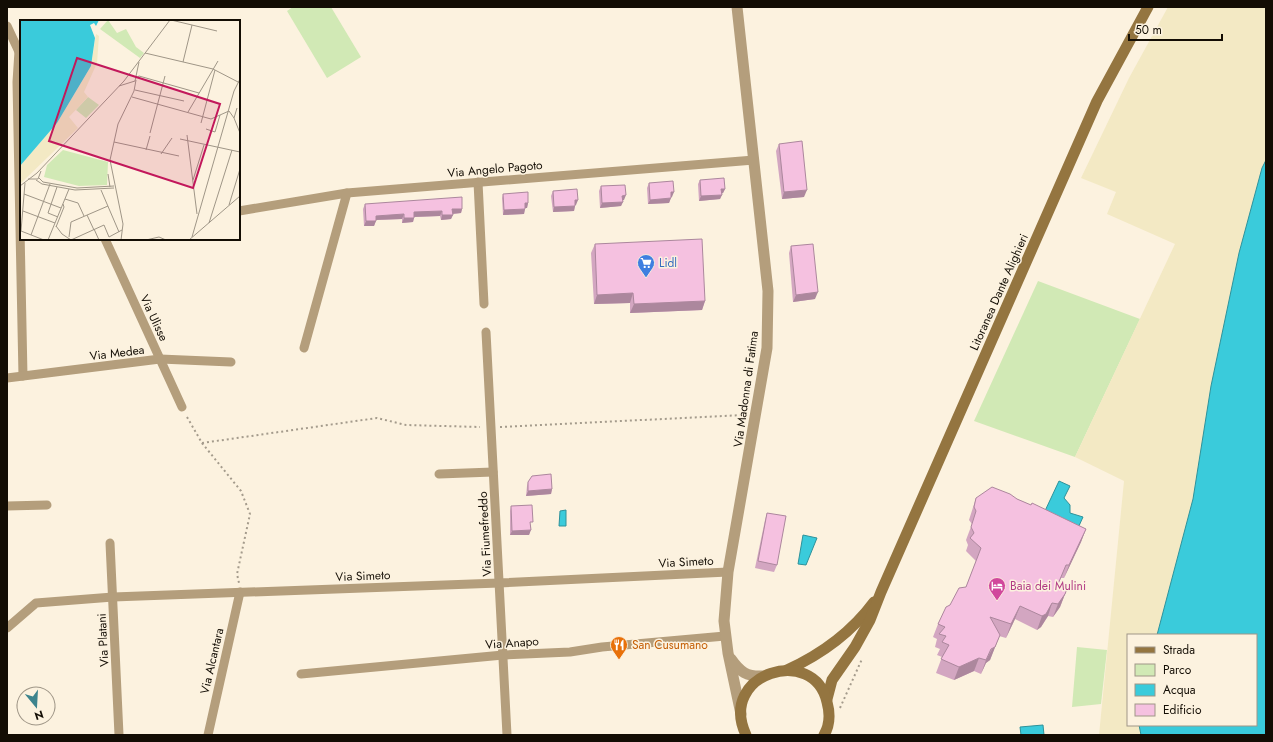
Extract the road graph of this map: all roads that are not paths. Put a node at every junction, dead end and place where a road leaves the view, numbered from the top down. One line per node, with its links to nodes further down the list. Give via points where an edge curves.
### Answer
1 (737, 7): 5 (street, Via Madonna di Fatima)
2 (1148, 7): 28 (main road, Litoranea Dante Alighieri, via 1097,101)
3 (7, 26): 4 (street)
4 (20, 54): 9 (street, via 17,90)
5 (754, 160): 6 (street, Via Angelo Pagoto); 25 (street, Via Madonna di Fatima, via 768,291 768,343)
6 (478, 182): 7 (street, Via Angelo Pagoto); 12 (street)
7 (347, 193): 8 (street, Via Angelo Pagoto); 14 (street)
8 (240, 211)
9 (20, 233)
10 (20, 240): 17 (street)
11 (104, 240): 15 (street, Via Ulisse)
12 (484, 304)
13 (486, 332): 20 (street, Via Fiumefreddo)
14 (304, 348)
15 (160, 360): 16 (street, Via Medea); 17 (street, Via Medea); 19 (street, Via Ulisse)
16 (231, 362)
17 (23, 376): 18 (street, Via Medea)
18 (7, 378)
19 (182, 407)
20 (494, 472): 21 (street); 26 (street, Via Fiumefreddo)
21 (439, 474)
22 (47, 505): 23 (street)
23 (7, 506)
24 (110, 543): 29 (street, Via Platani)
25 (728, 572): 26 (street, Via Simeto); 31 (street, Via Madonna di Fatima)
26 (499, 583): 27 (street, Via Simeto); 33 (street, Via Fiumefreddo)
27 (240, 592): 29 (street, Via Simeto); 41 (street, Via Alcantara)
28 (881, 592): 34 (main road, via 850,630 831,646 810,660); 37 (main road, via 870,620 855,647 832,680)
29 (113, 597): 30 (street, Via Simeto, via 36,603); 40 (street, Via Platani)
30 (7, 628)
31 (725, 636): 32 (street, Via Madonna di Fatima); 33 (street, Via Anapo, via 570,652)
32 (728, 653): 36 (street, via 741,672 750,676); 38 (street, Via Madonna di Fatima)
33 (503, 655): 35 (street, Via Anapo); 42 (street, Via Fiumefreddo)
34 (787, 670): 36 (main road); 37 (main road, via 800,672 811,679)
35 (301, 674)
36 (763, 676): 38 (main road, via 747,692)
37 (827, 699): 43 (main road, via 829,721)
38 (741, 714): 39 (main road)
39 (743, 732)
40 (119, 735)
41 (208, 735)
42 (507, 735)
43 (824, 735)

